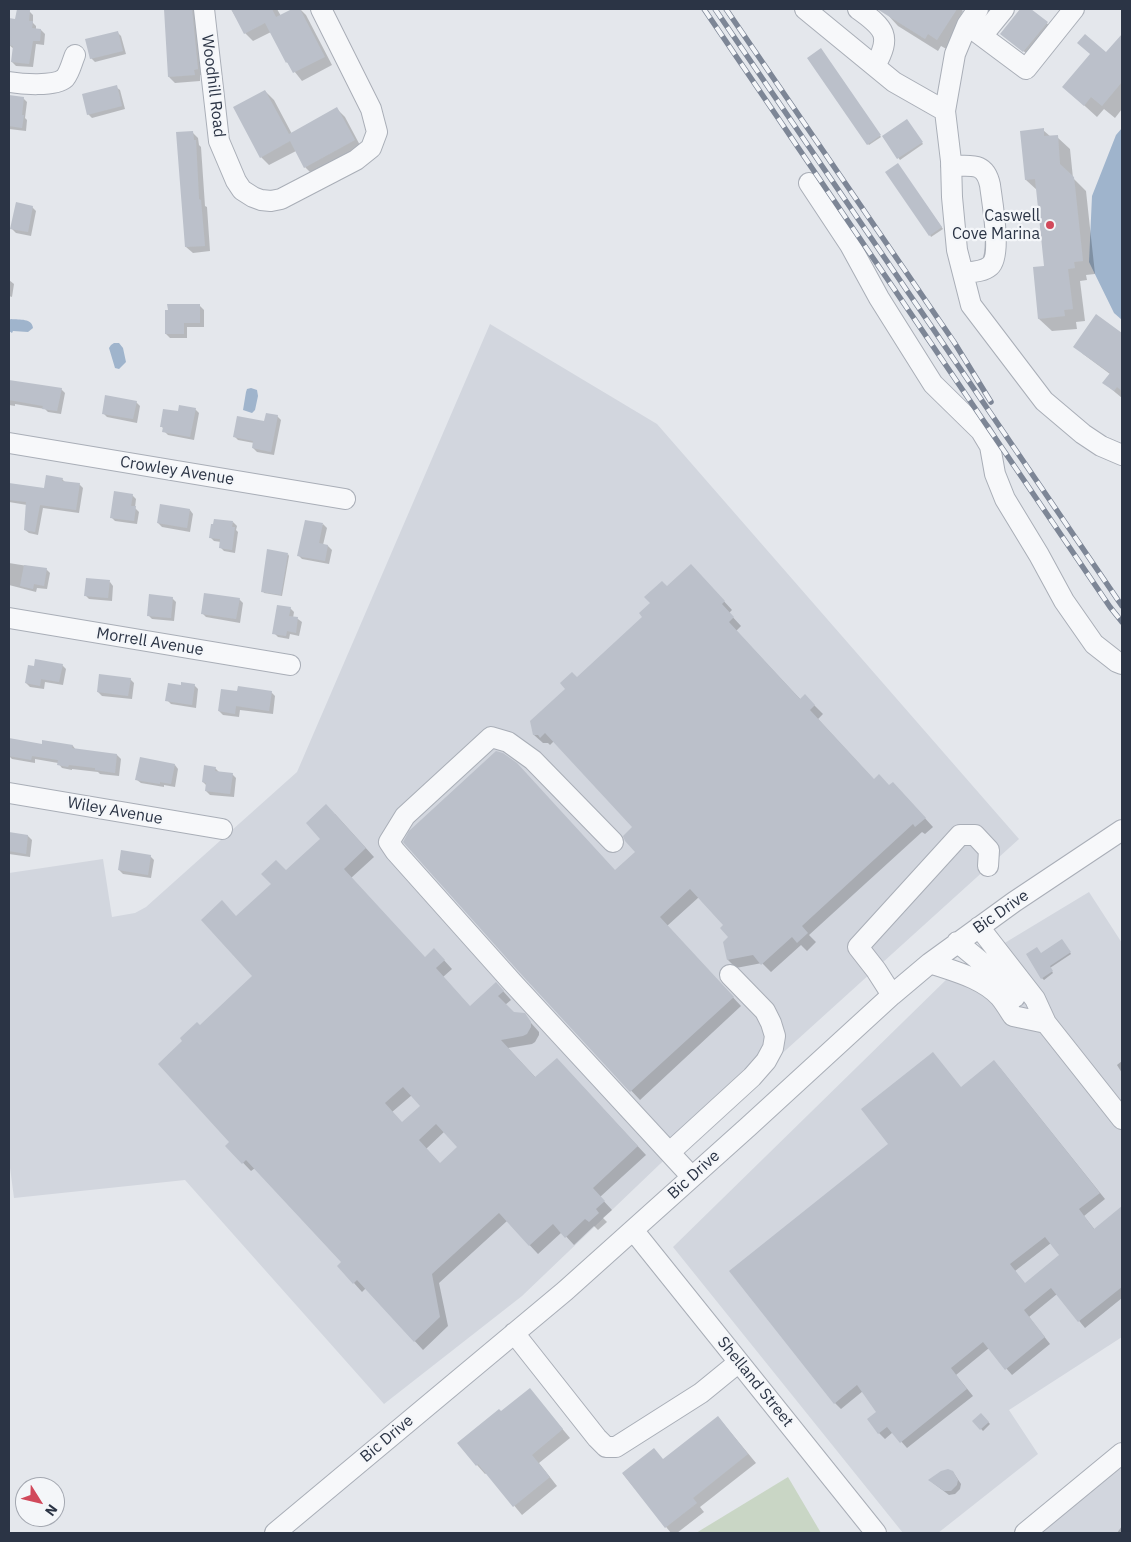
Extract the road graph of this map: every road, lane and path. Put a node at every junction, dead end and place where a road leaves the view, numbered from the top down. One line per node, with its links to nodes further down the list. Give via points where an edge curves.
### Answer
1 (204, 9): 2 (street, Woodhill Road, via 219,141 242,190 253,198 271,201 281,199 356,160 371,148 377,132 371,109)
2 (321, 9)
3 (805, 9): 9 (street)
4 (858, 9): 9 (street, via 879,26 884,38 884,51)
5 (1004, 9): 7 (street)
6 (1074, 9): 7 (street, via 1026,69)
7 (976, 23): 11 (street, via 955,54)
8 (75, 55): 10 (street, via 63,80 43,84)
9 (875, 66): 11 (street, via 894,82)
10 (9, 82)
11 (945, 111): 12 (street)
12 (951, 166): 14 (street, via 957,250); 14 (street, via 984,169 990,185 995,258 991,266)
13 (809, 183): 19 (street, via 933,384 981,431 990,446 995,474 1005,499 1064,600 1094,644)
14 (963, 273): 16 (street, via 971,304 1044,401 1095,442)
15 (9, 443): 17 (street, Crowley Avenue)
16 (1122, 456)
17 (346, 499)
18 (9, 618): 20 (street, Morrell Avenue)
19 (1122, 664)
20 (290, 665)
21 (9, 794): 22 (street, Wiley Avenue)
22 (222, 830)
23 (1122, 830): 26 (street, Bic Drive)
24 (613, 842): 33 (street, via 533,760 508,742 491,737 405,816 389,842 512,982)
25 (988, 866): 30 (street, via 989,850 975,835 960,835 858,947)
26 (979, 926): 27 (street, Bic Drive); 31 (street, via 1035,999)
27 (957, 942): 28 (street, Bic Drive); 31 (street, via 991,970 1024,1008)
28 (930, 963): 30 (street, Bic Drive); 31 (street, via 971,977 987,987 999,996 1013,1016)
29 (730, 975): 33 (street, via 771,1022 775,1036 773,1048 752,1077)
30 (892, 995): 34 (street, Bic Drive)
31 (1046, 1023): 32 (street)
32 (1122, 1118)
33 (670, 1152): 34 (street)
34 (692, 1177): 35 (street, Bic Drive)
35 (633, 1230): 36 (street, Bic Drive); 37 (street, Shelland Street)
36 (514, 1333): 37 (street, via 606,1446 616,1447 701,1393); 39 (street, Bic Drive)
37 (739, 1362): 40 (street, Shelland Street)
38 (1122, 1453): 41 (street)
39 (275, 1533)
40 (876, 1533)
41 (1025, 1533)

